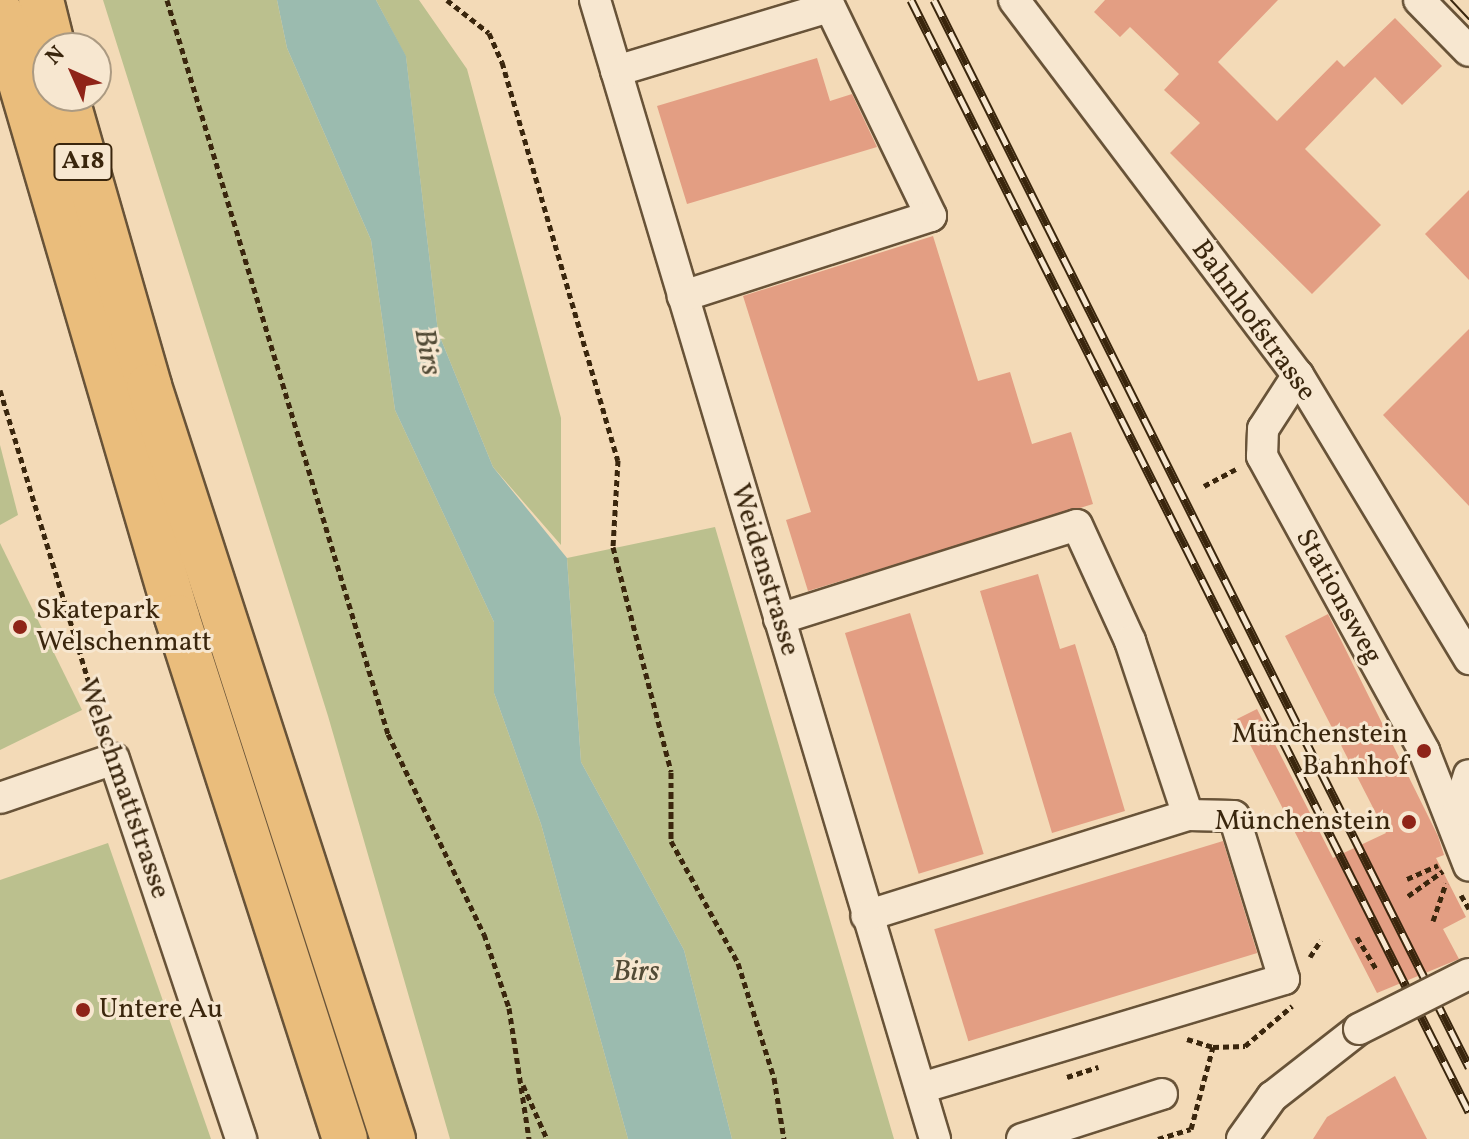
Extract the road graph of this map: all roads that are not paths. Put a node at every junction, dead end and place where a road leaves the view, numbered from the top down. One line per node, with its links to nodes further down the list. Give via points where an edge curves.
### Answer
1 (41, 0): 6 (highway)
2 (595, 0): 8 (street, Weidenstrasse)
3 (1014, 0): 11 (street, Bahnhofstrasse)
4 (1419, 0): 7 (street)
5 (0, 12): 24 (highway, A18, via 177,617)
6 (49, 32)
7 (1469, 51)
8 (616, 71): 10 (street, Weidenstrasse); 10 (street, via 830,7 931,216)
9 (71, 112): 25 (highway, A18, via 149,386)
10 (683, 296): 12 (street, Weidenstrasse)
11 (1298, 375): 13 (street, Bahnhofstrasse); 17 (street, Stationsweg, via 1263,429 1262,456)
12 (779, 619): 16 (street, via 1077,525 1130,641); 19 (street, Weidenstrasse)
13 (1469, 659)
14 (1469, 775): 17 (street)
15 (0, 798): 23 (street, Welschmattstrasse, via 114,759)
16 (1188, 815): 19 (street); 21 (street, via 1234,816 1284,979)
17 (1455, 819): 18 (street, Stationsweg)
18 (1469, 866)
19 (866, 916): 21 (street, Weidenstrasse)
20 (1469, 974): 28 (street, bridge, via 1359,1029 1272,1097)
21 (921, 1088): 26 (street, Weidenstrasse)
22 (1162, 1094): 27 (street)
23 (241, 1139)
24 (345, 1139)
25 (393, 1139)
26 (935, 1139)
27 (1022, 1139)
28 (1242, 1139)

